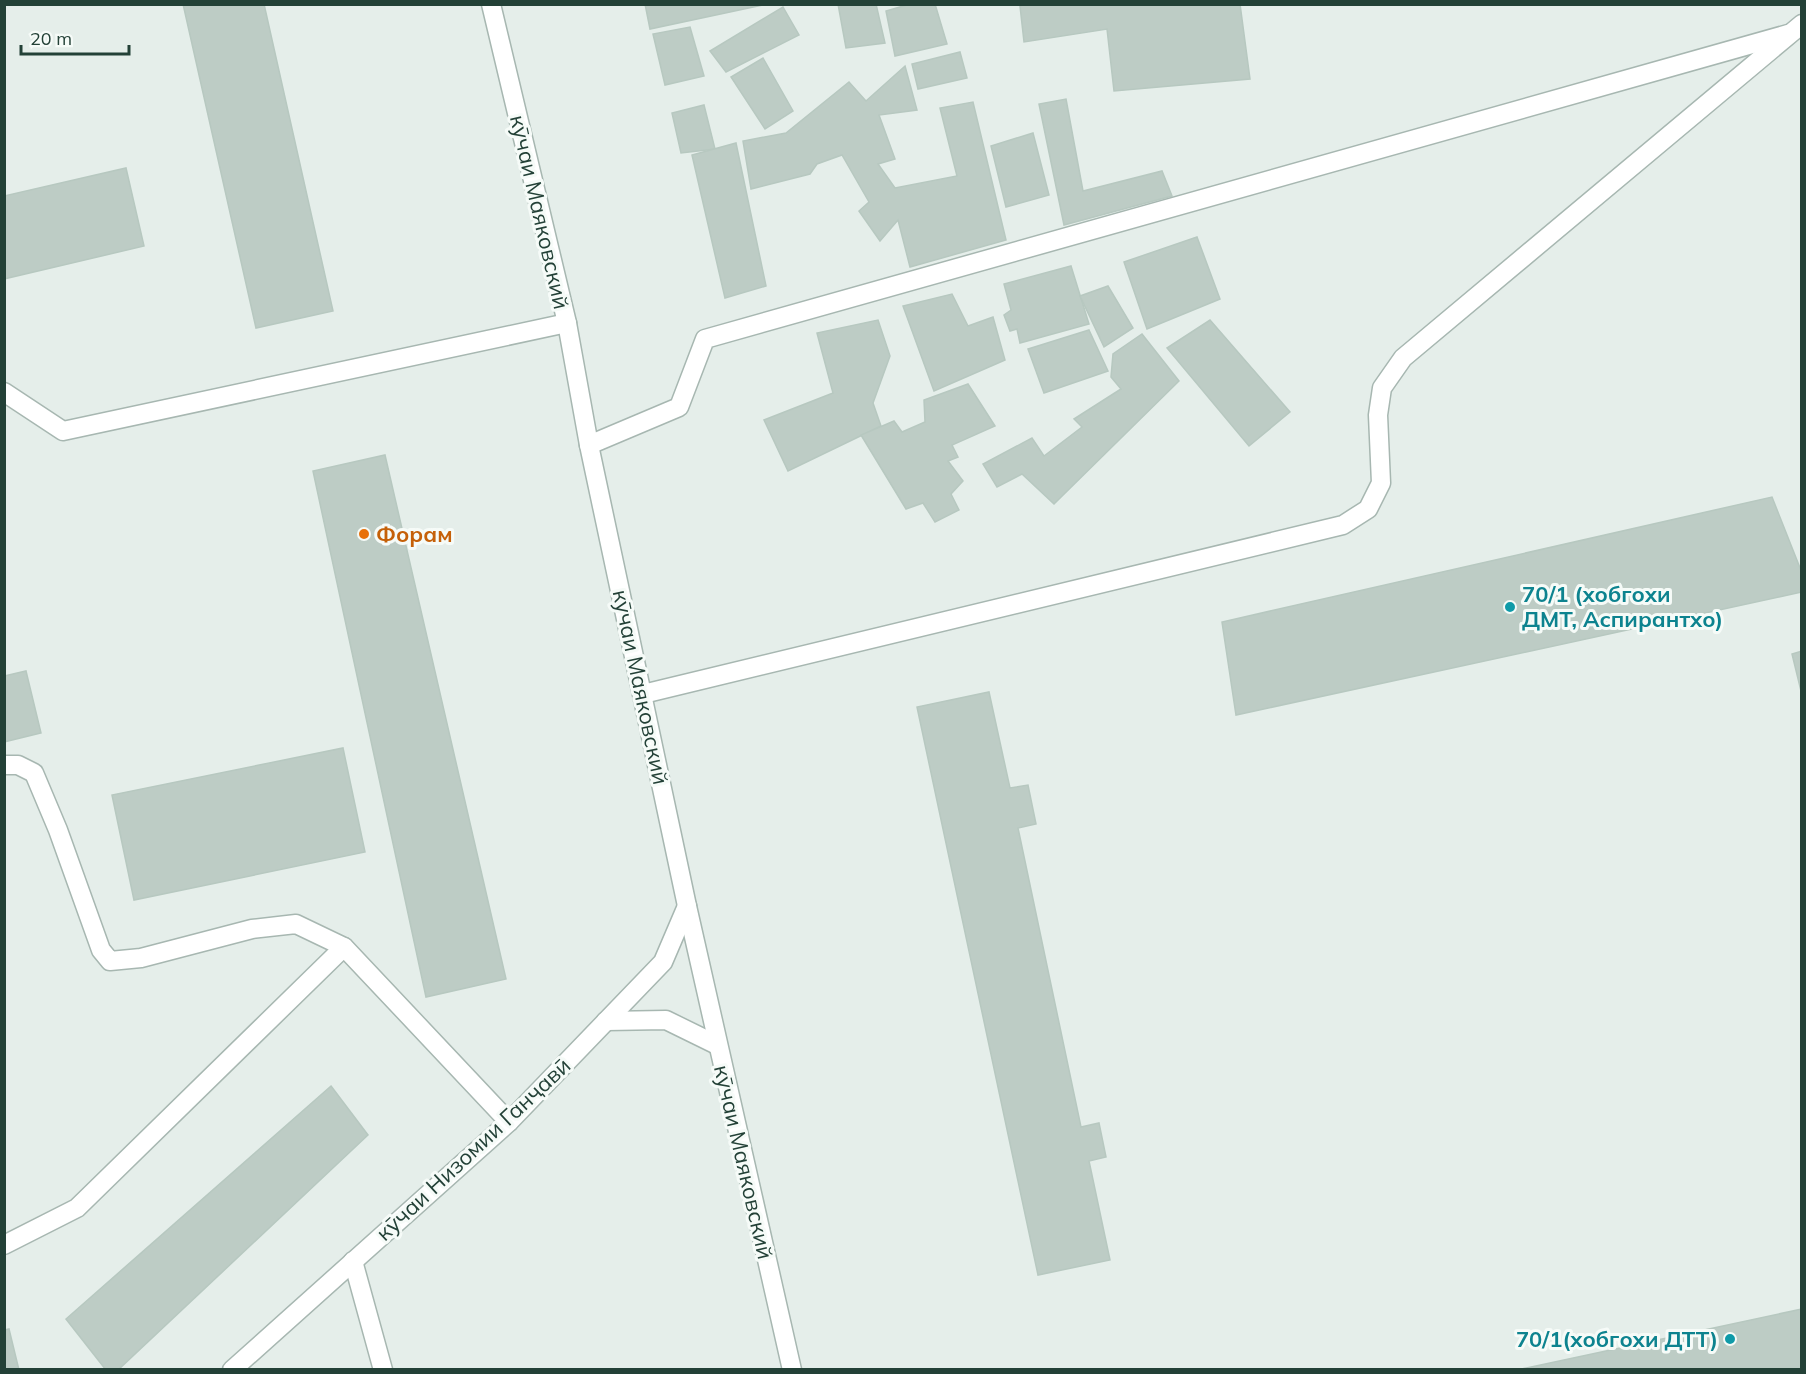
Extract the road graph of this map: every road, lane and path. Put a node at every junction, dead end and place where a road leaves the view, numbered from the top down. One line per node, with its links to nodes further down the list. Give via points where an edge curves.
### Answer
1 (490, 4): 3 (street, кӯчаи Маяковский)
2 (1799, 29): 5 (street, via 705,339 679,407); 6 (street, via 1403,358 1382,388 1378,415 1381,483 1368,509 1343,525)
3 (567, 323): 4 (street, via 63,430); 5 (street, кӯчаи Маяковский)
4 (4, 392)
5 (589, 445): 6 (street, кӯчаи Маяковский)
6 (643, 694): 8 (street, кӯчаи Маяковский)
7 (4, 765): 9 (street, via 18,765 34,773 101,950 110,961 141,958 252,929 296,924)
8 (687, 906): 10 (street, кӯчаи Низомии Ганҷавӣ, via 663,963); 11 (street, кӯчаи Маяковский)
9 (344, 947): 12 (street); 13 (street, via 77,1208)
10 (606, 1021): 11 (street, via 666,1020); 12 (street, кӯчаи Низомии Ганҷавӣ)
11 (717, 1045): 17 (street, кӯчаи Маяковский)
12 (509, 1122): 14 (street, кӯчаи Низомии Ганҷавӣ)
13 (4, 1245)
14 (353, 1261): 15 (street, кӯчаи Низомии Ганҷавӣ); 16 (street)
15 (232, 1370)
16 (383, 1370)
17 (792, 1370)

